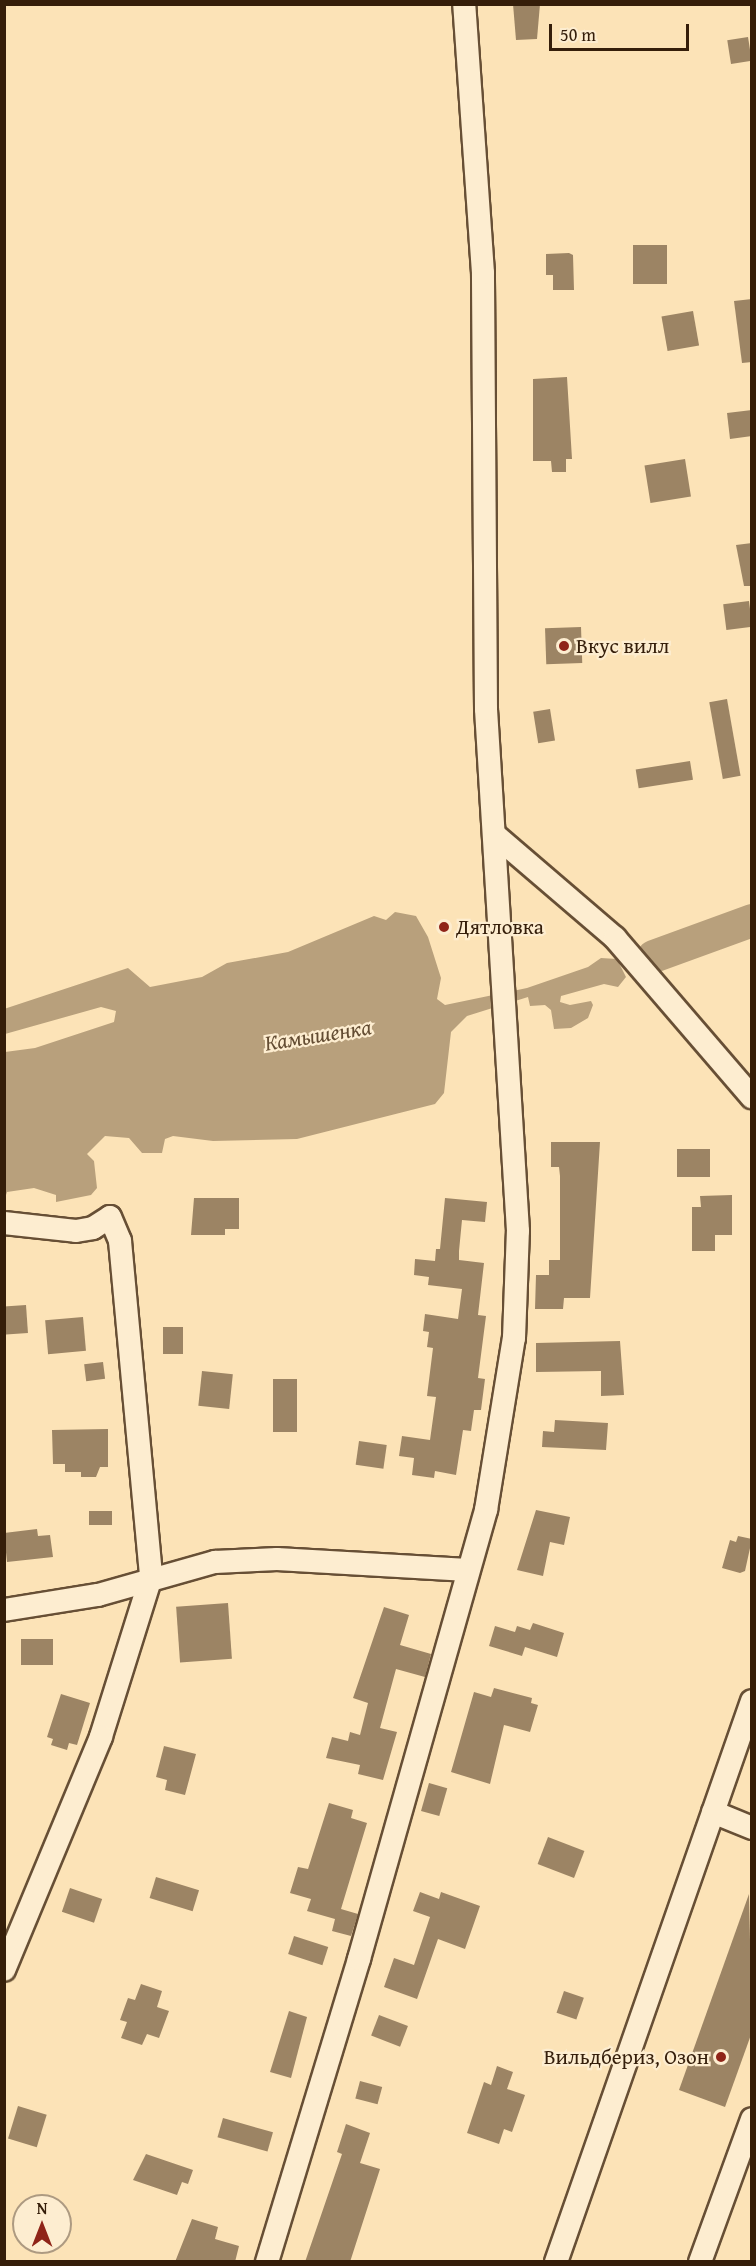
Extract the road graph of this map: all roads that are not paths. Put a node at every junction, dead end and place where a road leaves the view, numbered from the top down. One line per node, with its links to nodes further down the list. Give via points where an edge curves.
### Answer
1 (464, 4): 2 (street, via 483,273 484,627)
2 (495, 835): 3 (street, via 615,938); 5 (street, via 518,1231 514,1338 494,1469)
3 (752, 1097)
4 (4, 1223): 6 (street, via 76,1231 110,1217 120,1241)
5 (468, 1570): 6 (street, via 244,1559); 14 (street, via 359,1959)
6 (151, 1577): 7 (street, via 98,1595); 11 (street, via 101,1737)
7 (4, 1610)
8 (752, 1701): 9 (street)
9 (713, 1812): 10 (street); 15 (street)
10 (752, 1828)
11 (4, 1970)
12 (752, 2119): 13 (street)
13 (742, 2176): 16 (street)
14 (267, 2262)
15 (556, 2262)
16 (700, 2262)

